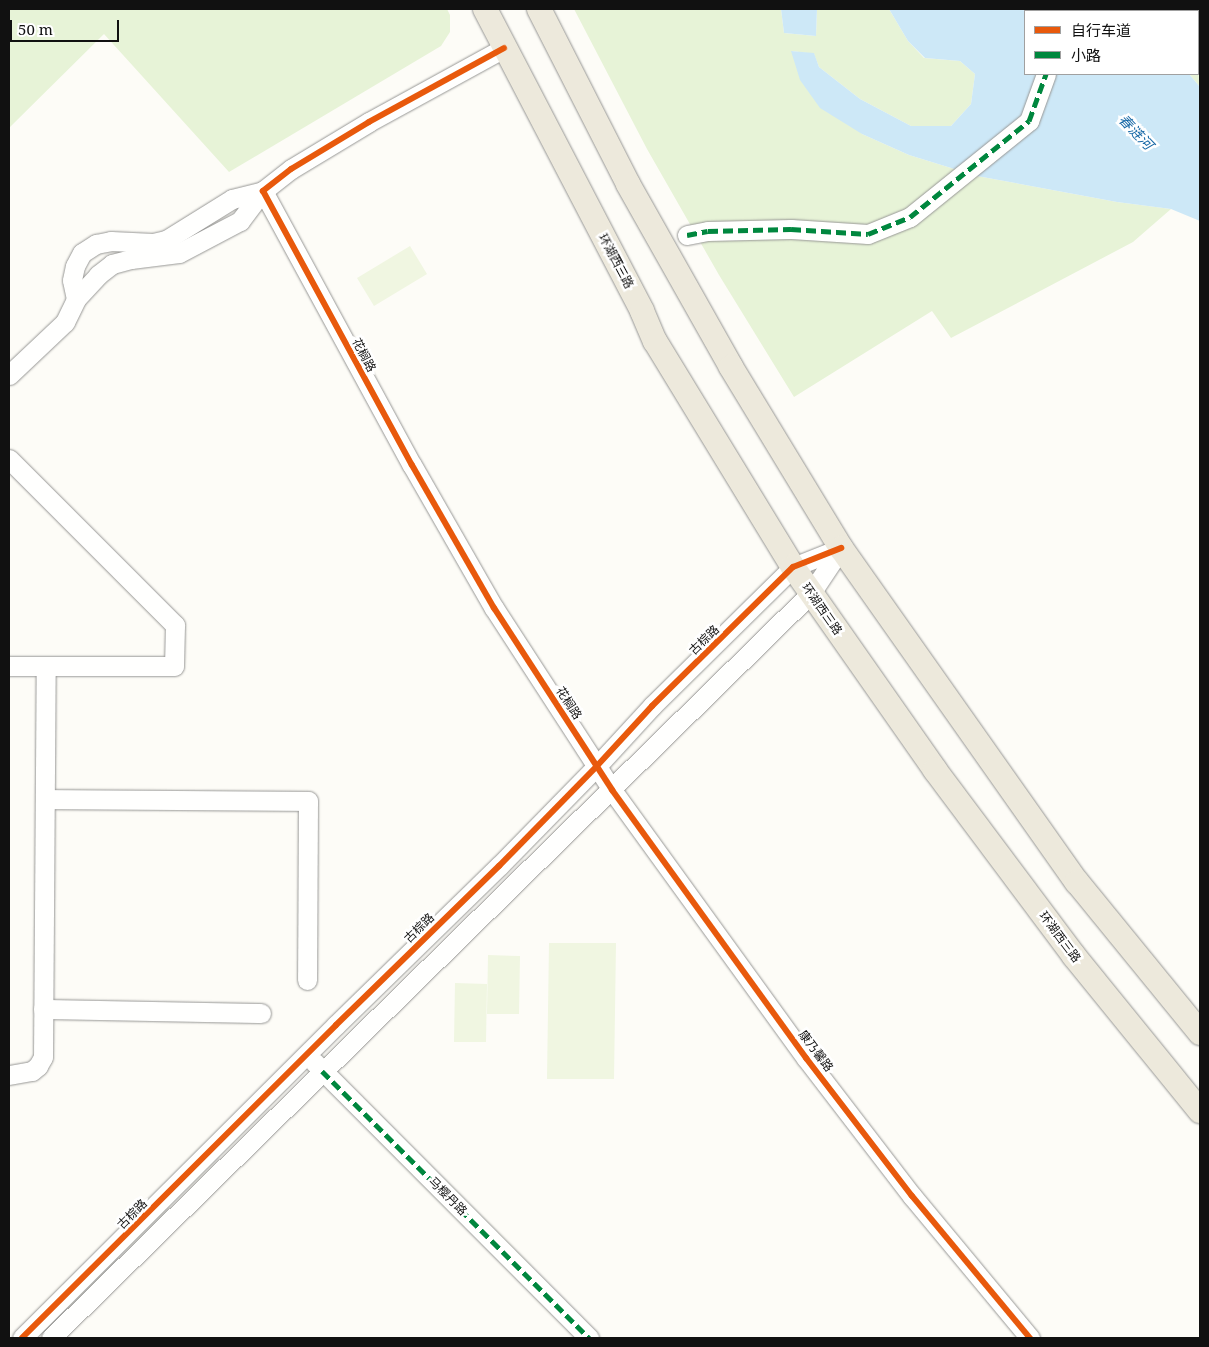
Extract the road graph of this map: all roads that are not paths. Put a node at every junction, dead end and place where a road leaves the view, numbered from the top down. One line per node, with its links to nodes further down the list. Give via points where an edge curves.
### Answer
1 (485, 9): 3 (main road, 环湖西三路)
2 (539, 9): 10 (main road, via 628,184 731,367)
3 (504, 48): 5 (street, via 369,122 291,169); 11 (main road, 环湖西三路, via 655,340)
4 (1046, 75): 6 (street, via 1029,121 910,217 868,234 791,230 708,231)
5 (263, 191): 7 (street, via 240,221 179,253 112,264); 7 (street, via 232,199 166,240 96,244 82,253 74,266 72,280); 15 (street, 花榈路, via 412,466 494,608)
6 (687, 235)
7 (76, 299): 8 (street, via 65,322)
8 (9, 375)
9 (9, 459): 14 (street, via 175,625 174,666)
10 (841, 548): 11 (street, 古棕路); 12 (street); 21 (main road, via 1077,882)
11 (793, 567): 12 (main road, 环湖西三路); 15 (street, 古棕路, via 652,706)
12 (811, 593): 16 (street); 25 (main road, 环湖西三路, via 935,770 1068,948)
13 (9, 666): 14 (street)
14 (46, 666): 17 (street)
15 (596, 767): 16 (street, 康乃馨路); 22 (street, 古棕路)
16 (612, 790): 23 (street); 29 (street, 康乃馨路, via 806,1058 912,1196)
17 (46, 800): 18 (street, via 308,801); 19 (street)
18 (307, 980)
19 (43, 1009): 20 (street); 24 (street, via 42,1057 38,1066 32,1071)
20 (261, 1013)
21 (1200, 1032)
22 (307, 1054): 23 (street, 马樱丹路); 26 (street, 古棕路)
23 (322, 1071): 27 (street); 28 (street, 马樱丹路)
24 (9, 1075)
25 (1200, 1111)
26 (22, 1338)
27 (51, 1338)
28 (589, 1338)
29 (1030, 1338)

